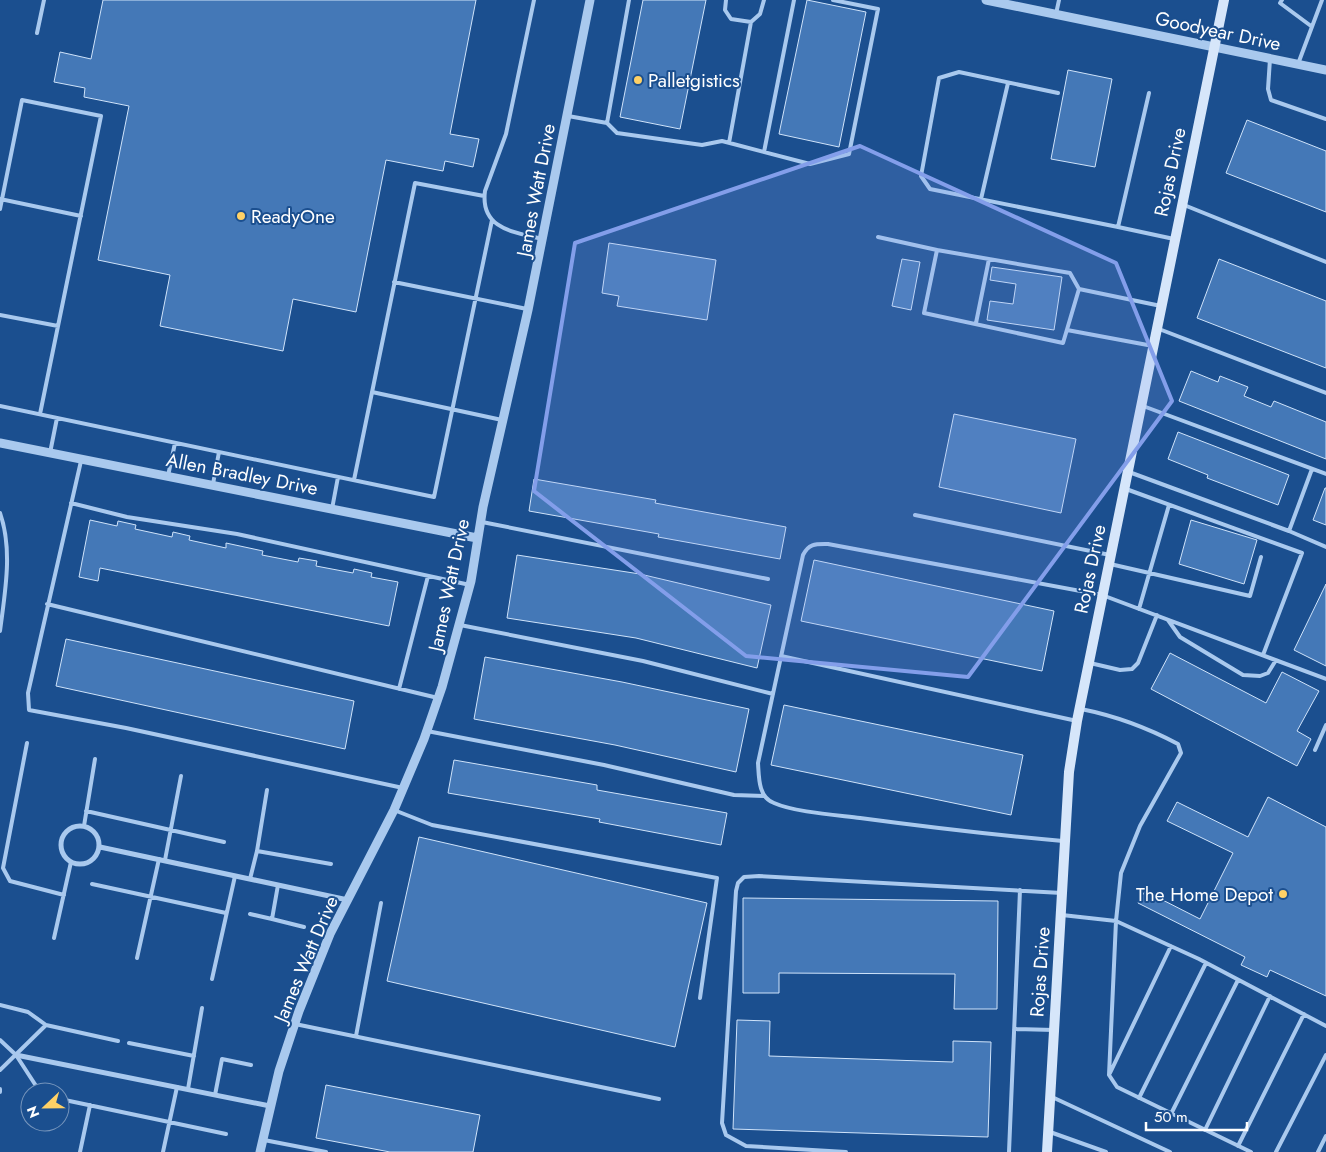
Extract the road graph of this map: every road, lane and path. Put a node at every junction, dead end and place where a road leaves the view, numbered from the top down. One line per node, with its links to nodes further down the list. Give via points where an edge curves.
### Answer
1 (44, 0): 17 (lane)
2 (534, 0): 30 (lane, via 506,134)
3 (590, 0): 25 (street, James Watt Drive)
4 (629, 0): 27 (lane)
5 (726, 0): 15 (lane, via 725,10 731,19)
6 (764, 0): 15 (lane, via 760,14)
7 (794, 0): 29 (lane)
8 (833, 0): 29 (lane, via 878,9 849,154 810,164)
9 (986, 0): 14 (street, Goodyear Drive)
10 (1059, 0): 14 (lane)
11 (1224, 0): 18 (main road, Rojas Drive)
12 (1282, 0): 16 (lane, via 1280,3)
13 (1322, 0): 16 (lane)
14 (1056, 14): 18 (street, Goodyear Drive)
15 (751, 22): 28 (lane)
16 (1311, 26): 20 (lane)
17 (37, 33)
18 (1215, 47): 19 (street, Goodyear Drive); 33 (main road, Rojas Drive)
19 (1270, 58): 20 (street, Goodyear Drive); 26 (lane, via 1268,89 1271,100)
20 (1298, 64): 21 (street, Goodyear Drive)
21 (1326, 70)
22 (1008, 83): 23 (lane); 32 (lane); 32 (lane, via 959,72 939,78 921,176 930,189)
23 (1058, 93)
24 (1149, 93): 37 (lane)
25 (567, 116): 27 (lane); 39 (street, James Watt Drive)
26 (1326, 120)
27 (607, 124): 28 (lane, via 617,133 702,144)
28 (729, 143): 29 (lane)
29 (764, 152)
30 (484, 196): 36 (lane, via 486,211); 44 (lane, via 415,183)
31 (1, 199): 34 (lane); 35 (lane); 35 (lane, via 22,100 101,116)
32 (981, 199): 37 (lane)
33 (1182, 204): 40 (main road, Rojas Drive); 43 (lane)
34 (0, 209)
35 (81, 216): 51 (lane)
36 (492, 220): 39 (lane, via 514,232); 46 (lane)
37 (1118, 227): 40 (lane)
38 (878, 237): 41 (lane)
39 (542, 239): 48 (street, James Watt Drive)
40 (1174, 239): 47 (main road, Rojas Drive)
41 (937, 250): 42 (lane); 50 (lane, via 924,313)
42 (989, 259): 45 (lane, via 1070,273); 50 (lane)
43 (1326, 262)
44 (394, 282): 46 (lane); 55 (lane)
45 (1079, 289): 47 (lane); 53 (lane)
46 (476, 298): 48 (lane); 59 (lane)
47 (1161, 306): 52 (main road, Rojas Drive)
48 (528, 310): 62 (street, James Watt Drive)
49 (0, 315): 51 (lane)
50 (976, 323): 53 (lane, via 1063,343)
51 (58, 326): 60 (lane)
52 (1157, 328): 54 (main road, Rojas Drive); 56 (lane)
53 (1067, 330): 54 (lane)
54 (1153, 346): 57 (main road, Rojas Drive)
55 (372, 392): 59 (lane); 73 (lane)
56 (1326, 393)
57 (1141, 405): 68 (lane); 69 (main road, Rojas Drive)
58 (0, 406): 60 (lane)
59 (452, 409): 62 (lane); 73 (lane, via 434,497)
60 (40, 414): 61 (lane)
61 (57, 418): 64 (lane); 66 (lane)
62 (504, 420): 81 (street, James Watt Drive)
63 (0, 443): 66 (street, Allen Bradley Drive)
64 (175, 443): 65 (lane); 71 (lane)
65 (219, 452): 72 (lane); 74 (lane)
66 (50, 453): 67 (street, Allen Bradley Drive)
67 (81, 459): 71 (street, Allen Bradley Drive); 76 (lane)
68 (1312, 469): 70 (lane); 82 (lane)
69 (1127, 471): 75 (main road, Rojas Drive); 82 (lane)
70 (1326, 474)
71 (168, 476): 74 (street, Allen Bradley Drive)
72 (338, 477): 73 (lane); 78 (lane)
73 (354, 480)
74 (213, 485): 78 (street, Allen Bradley Drive)
75 (1124, 488): 77 (lane); 86 (main road, Rojas Drive)
76 (71, 503): 88 (lane, via 237,534); 92 (lane)
77 (1169, 505): 87 (lane); 98 (lane, via 1302,552)
78 (332, 509): 83 (street, Allen Bradley Drive)
79 (0, 513): 97 (lane, via 5,526 7,572)
80 (916, 515): 86 (lane)
81 (480, 522): 83 (street, James Watt Drive); 89 (lane)
82 (1289, 531): 84 (lane)
83 (477, 538): 90 (street, James Watt Drive)
84 (1326, 547)
85 (1261, 557): 87 (lane, via 1250,596)
86 (1109, 559): 87 (lane); 91 (main road, Rojas Drive)
87 (1150, 573): 93 (lane)
88 (428, 576): 90 (lane); 103 (lane)
89 (768, 579)
90 (470, 585): 96 (street, James Watt Drive)
91 (1102, 595): 93 (lane); 99 (lane, via 814,544 807,547 803,555); 101 (main road, Rojas Drive)
92 (47, 604): 103 (lane); 114 (lane, via 28,692 29,710)
93 (1139, 609): 94 (lane)
94 (1157, 615): 95 (lane); 101 (lane, via 1138,663 1132,670)
95 (1168, 620): 98 (lane); 100 (lane, via 1180,637 1243,674 1260,676 1268,673)
96 (460, 625): 104 (lane, via 643,661); 105 (street, James Watt Drive)
97 (0, 631)
98 (1263, 655): 100 (lane)
99 (781, 656): 104 (lane); 107 (lane)
100 (1276, 660): 102 (lane)
101 (1088, 662): 106 (main road, Rojas Drive)
102 (1326, 679)
103 (399, 689): 105 (lane)
104 (773, 694): 116 (lane, via 758,763)
105 (438, 698): 109 (street, James Watt Drive)
106 (1079, 708): 107 (main road, Rojas Drive); 143 (lane, via 1145,727 1178,744 1180,753 1140,826 1121,873)
107 (1077, 721): 121 (main road, Rojas Drive, via 1069,772)
108 (1326, 725): 111 (lane)
109 (427, 731): 114 (street, James Watt Drive); 116 (lane, via 604,765 734,795)
110 (27, 743): 128 (lane)
111 (1315, 750)
112 (95, 759): 118 (lane)
113 (181, 776): 120 (lane)
114 (403, 788): 117 (street, James Watt Drive)
115 (267, 790): 124 (lane)
116 (764, 796): 121 (lane, via 773,803 815,812 980,835)
117 (394, 810): 137 (street, James Watt Drive); 152 (lane, via 432,824 717,878)
118 (86, 811): 119 (lane); 120 (lane)
119 (84, 826): 123 (street, via 97,834); 126 (street, via 73,826 61,840 63,853)
120 (171, 829): 122 (lane); 125 (lane)
121 (1065, 841): 134 (main road, Rojas Drive)
122 (224, 842)
123 (100, 847): 125 (street); 126 (street, via 89,862)
124 (257, 851): 127 (lane); 130 (lane)
125 (162, 860): 129 (street); 136 (lane)
126 (71, 862): 135 (lane)
127 (331, 864)
128 (1, 868): 135 (lane, via 10,881)
129 (235, 876): 130 (street); 139 (lane)
130 (250, 879): 132 (street)
131 (92, 884): 136 (lane)
132 (278, 885): 137 (street); 142 (lane)
133 (1020, 890): 134 (lane); 159 (lane); 193 (lane, via 759,876 744,876 738,883 722,1123 726,1135 746,1146)
134 (1062, 893): 141 (main road, Rojas Drive)
135 (64, 895): 145 (lane)
136 (150, 896): 139 (lane); 147 (lane)
137 (348, 900): 156 (street, James Watt Drive, via 330,934)
138 (381, 903): 161 (lane)
139 (226, 913): 149 (lane)
140 (250, 914): 142 (lane)
141 (1062, 915): 143 (lane); 160 (main road, Rojas Drive)
142 (272, 919): 144 (lane)
143 (1116, 921): 146 (lane); 170 (lane)
144 (304, 928)
145 (54, 938)
146 (1171, 946): 148 (lane); 170 (lane)
147 (137, 958)
148 (1206, 963): 150 (lane); 176 (lane)
149 (212, 979)
150 (1238, 980): 151 (lane); 181 (lane)
151 (1270, 996): 155 (lane); 183 (lane)
152 (700, 998)
153 (0, 1005): 157 (lane, via 28,1012)
154 (202, 1008): 167 (lane)
155 (1304, 1014): 158 (lane); 188 (lane)
156 (295, 1024): 161 (lane); 180 (street, James Watt Drive, via 278,1071)
157 (46, 1025): 163 (lane); 165 (lane)
158 (1326, 1026)
159 (1014, 1029): 160 (lane); 194 (lane)
160 (1054, 1030): 175 (main road, Rojas Drive)
161 (356, 1036): 177 (lane)
162 (0, 1040): 165 (lane)
163 (118, 1041)
164 (129, 1043): 167 (lane)
165 (16, 1054): 169 (lane); 171 (lane); 172 (street)
166 (1326, 1055): 199 (lane)
167 (194, 1056): 173 (lane)
168 (251, 1065): 174 (lane, via 222,1059)
169 (0, 1070)
170 (1109, 1076): 176 (lane, via 1117,1088)
171 (34, 1082)
172 (177, 1087): 173 (street); 182 (lane)
173 (188, 1089): 174 (street)
174 (215, 1095): 180 (street)
175 (1050, 1096): 184 (main road, Rojas Drive); 197 (lane)
176 (1140, 1098): 181 (lane)
177 (659, 1099)
178 (70, 1101): 179 (lane)
179 (90, 1105): 182 (lane); 189 (lane)
180 (270, 1106): 187 (street, James Watt Drive)
181 (1171, 1114): 183 (lane)
182 (170, 1122): 185 (lane); 190 (lane)
183 (1205, 1130): 188 (lane)
184 (1048, 1132): 195 (main road, Rojas Drive); 196 (lane)
185 (226, 1134)
186 (1326, 1136): 200 (lane)
187 (262, 1140): 191 (street, James Watt Drive); 192 (lane)
188 (1238, 1146): 198 (lane)
189 (80, 1152)
190 (163, 1152)
191 (260, 1152)
192 (326, 1152)
193 (846, 1152)
194 (1009, 1152)
195 (1047, 1152)
196 (1106, 1152)
197 (1170, 1152)
198 (1251, 1152)
199 (1276, 1152)
200 (1318, 1152)

